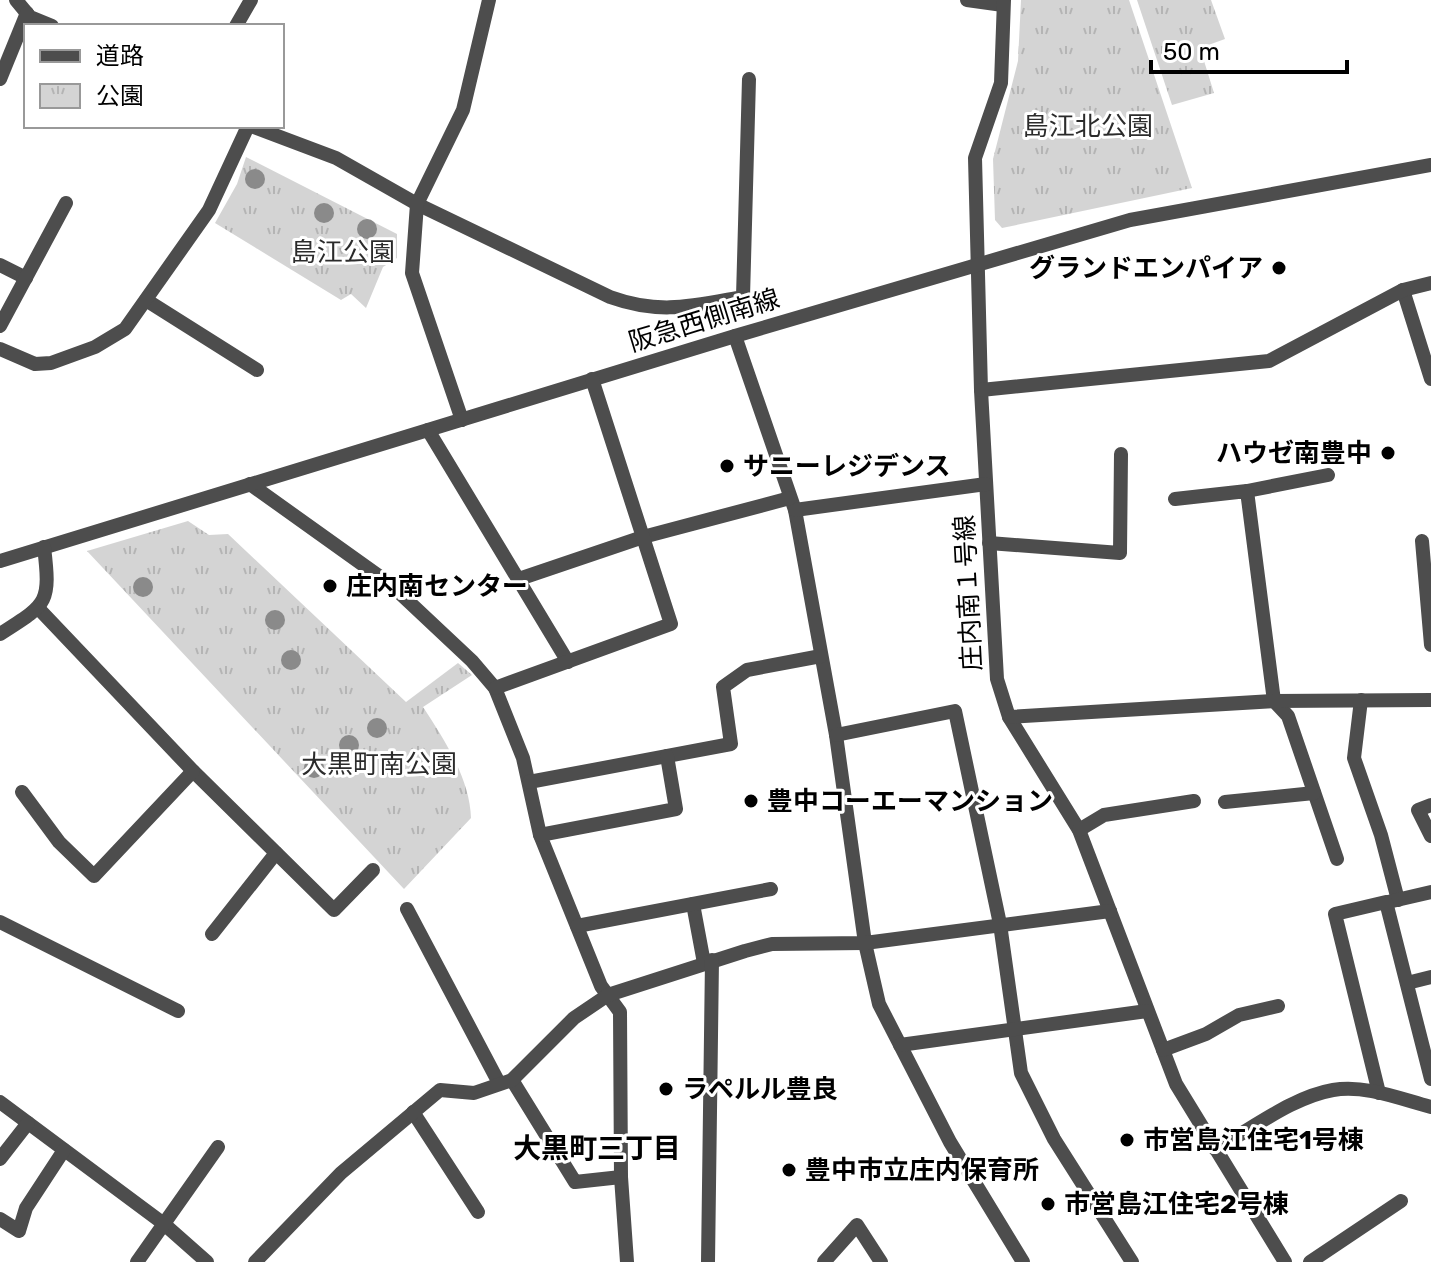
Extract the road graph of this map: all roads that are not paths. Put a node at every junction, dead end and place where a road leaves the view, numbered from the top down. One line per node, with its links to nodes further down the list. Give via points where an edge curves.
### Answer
1 (16, 0): 6 (street)
2 (251, 0): 8 (street)
3 (489, 0): 15 (street, via 463,110)
4 (967, 0): 5 (street)
5 (1004, 2): 17 (street, 庄内南１号線, via 1001,83 975,158)
6 (27, 13): 7 (street); 9 (street)
7 (48, 24)
8 (237, 24)
9 (0, 79)
10 (749, 79): 15 (street, via 743,297 681,308 640,308)
11 (249, 128): 21 (street, via 209,210)
12 (255, 128): 15 (street, via 336,158)
13 (1431, 165): 17 (street, 阪急西側南線, via 1130,220)
14 (66, 203): 18 (street)
15 (417, 204): 29 (street, via 412,273)
16 (0, 265): 18 (street)
17 (977, 266): 23 (street, 阪急西側南線); 28 (street, 庄内南１号線)
18 (26, 278): 22 (street)
19 (1431, 283): 20 (street)
20 (1403, 290): 27 (street); 28 (street, via 1269,361)
21 (146, 300): 24 (street, via 125,329 51,363 35,364); 25 (street)
22 (0, 326)
23 (735, 336): 26 (street, 阪急西側南線); 37 (street)
24 (0, 349)
25 (257, 370)
26 (592, 379): 29 (street, 阪急西側南線); 38 (street)
27 (1431, 379)
28 (981, 390): 34 (street, 庄内南１号線)
29 (462, 420): 30 (street, 阪急西側南線)
30 (428, 430): 33 (street, 阪急西側南線); 43 (street)
31 (1121, 454): 40 (street, via 1120,553)
32 (1328, 475): 35 (street)
33 (250, 484): 41 (street, 阪急西側南線); 49 (street, via 390,584)
34 (986, 484): 37 (street); 40 (street, 庄内南１号線)
35 (1247, 491): 36 (street); 52 (street)
36 (1175, 499)
37 (792, 504): 38 (street); 47 (street)
38 (643, 537): 43 (street); 48 (street, via 671,624)
39 (1422, 541): 46 (street)
40 (989, 543): 53 (street, 庄内南１号線, via 997,679)
41 (44, 547): 42 (street, 阪急西側南線); 44 (street, via 49,584)
42 (0, 561)
43 (519, 579): 48 (street)
44 (39, 609): 45 (street); 56 (street)
45 (0, 634)
46 (1431, 645)
47 (821, 656): 54 (street); 55 (street, via 747,670 723,687 731,744)
48 (568, 662): 49 (street)
49 (495, 688): 57 (street)
50 (1361, 700): 51 (street); 52 (street); 71 (street, via 1354,758 1381,835)
51 (1431, 700)
52 (1274, 701): 53 (street); 59 (street, via 1288,716)
53 (1009, 717): 63 (street, 庄内南１号線)
54 (836, 735): 76 (street, via 955,711); 79 (street)
55 (667, 756): 57 (street); 64 (street, via 676,809)
56 (193, 771): 58 (street, via 94,876 59,842); 66 (street)
57 (529, 782): 64 (street)
58 (22, 792)
59 (1314, 793): 61 (street); 67 (street)
60 (1194, 801): 63 (street, via 1104,815)
61 (1225, 802)
62 (1431, 805): 65 (street, via 1418,810)
63 (1079, 830): 74 (street, 庄内南１号線)
64 (540, 835): 77 (street)
65 (1431, 836)
66 (276, 853): 68 (street, via 334,910); 78 (street)
67 (1337, 859)
68 (373, 870)
69 (771, 889): 72 (street)
70 (1431, 892): 71 (street)
71 (1392, 901): 82 (street); 92 (street, via 1335,914)
72 (693, 904): 77 (street); 80 (street)
73 (407, 909): 91 (street)
74 (1110, 911): 76 (street); 86 (street, 庄内南１号線)
75 (0, 922): 85 (street)
76 (1000, 924): 79 (street); 87 (street)
77 (577, 926): 83 (street)
78 (212, 934)
79 (865, 943): 80 (street, via 772,944); 88 (street, via 879,1004)
80 (708, 961): 83 (street); 110 (street)
81 (1431, 977): 82 (street)
82 (1407, 983): 90 (street)
83 (608, 995): 91 (street, via 574,1018); 101 (street, via 620,1012)
84 (1278, 1006): 89 (street, via 1239,1015)
85 (178, 1011)
86 (1147, 1011): 87 (street); 89 (street, 庄内南１号線)
87 (1017, 1031): 88 (street); 114 (street, via 1021,1073 1054,1139)
88 (900, 1045): 113 (street, via 950,1142)
89 (1163, 1050): 98 (street, 庄内南１号線, via 1176,1084)
90 (1430, 1069)
91 (506, 1082): 95 (street, via 474,1093 440,1090); 101 (street, via 575,1182)
92 (1379, 1093): 94 (street); 98 (street, via 1335,1089 1311,1096)
93 (0, 1102): 96 (street)
94 (1431, 1107)
95 (413, 1112): 103 (street); 108 (street, via 341,1173)
96 (28, 1123): 99 (street); 100 (street)
97 (218, 1147): 105 (street)
98 (1215, 1149): 115 (street, 庄内南１号線)
99 (64, 1150): 104 (street, via 26,1208 19,1231); 105 (street)
100 (0, 1159)
101 (621, 1177): 109 (street)
102 (1401, 1201): 116 (street)
103 (478, 1212)
104 (0, 1219)
105 (164, 1224): 106 (street); 107 (street)
106 (137, 1262)
107 (207, 1262)
108 (255, 1262)
109 (627, 1262)
110 (708, 1262)
111 (824, 1262): 112 (street, via 857,1225)
112 (881, 1262)
113 (1023, 1262)
114 (1132, 1262)
115 (1285, 1262)
116 (1310, 1262)

